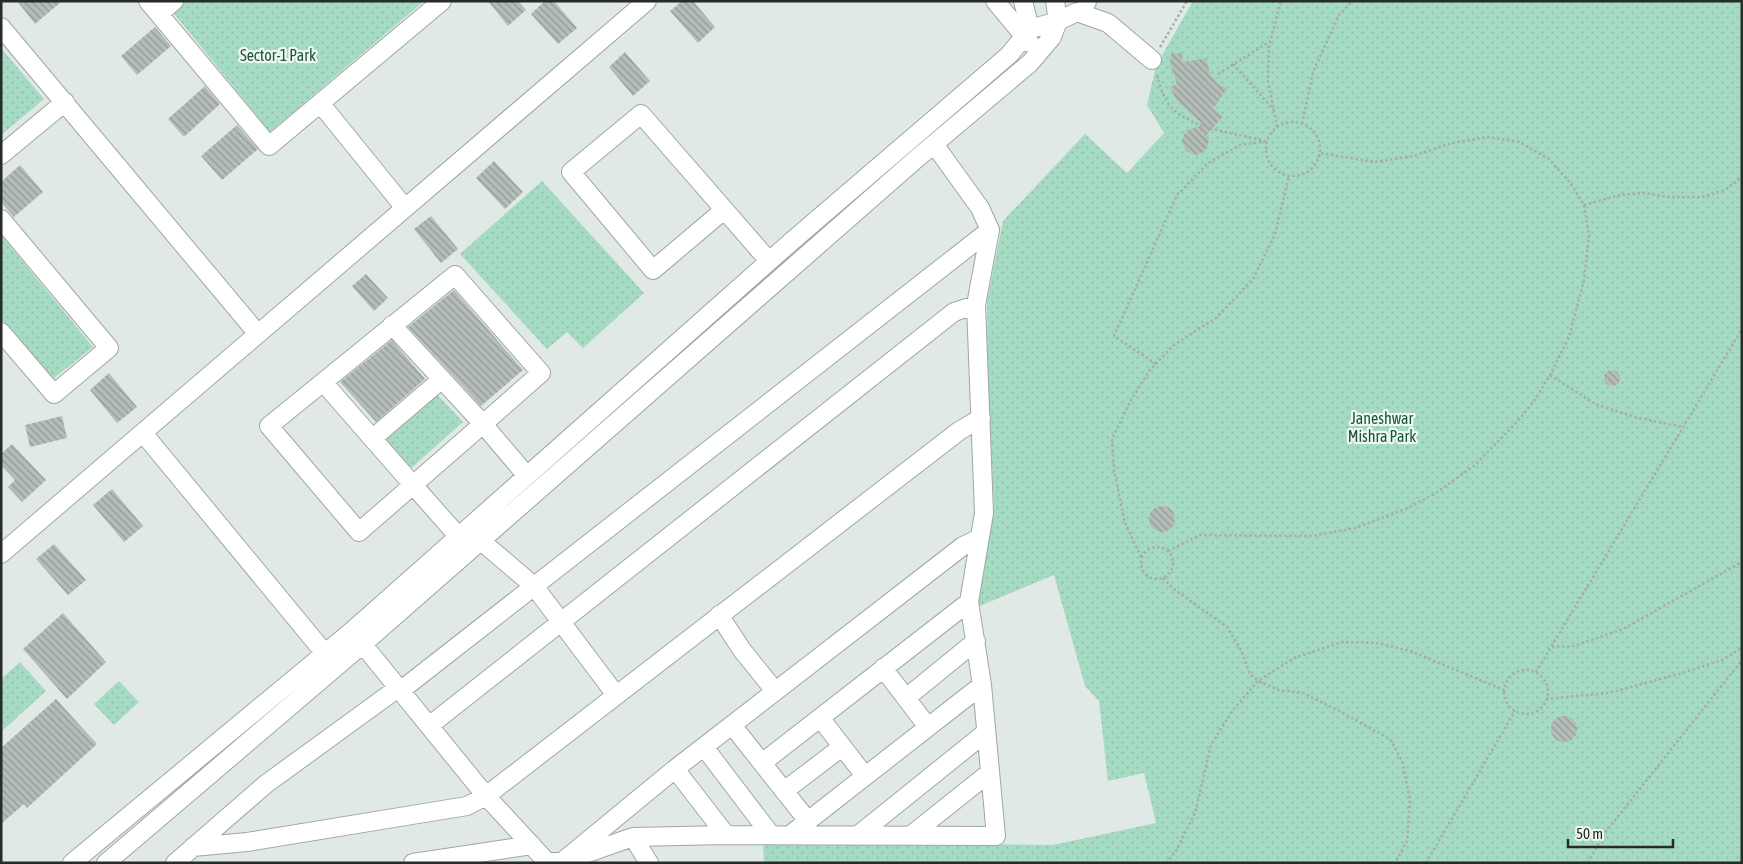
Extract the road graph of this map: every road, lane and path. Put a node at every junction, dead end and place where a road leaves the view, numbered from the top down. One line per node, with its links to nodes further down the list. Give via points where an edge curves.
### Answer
1 (174, 1): 11 (street)
2 (442, 1): 21 (street)
3 (647, 1): 32 (street)
4 (996, 1): 14 (street)
5 (1023, 1): 14 (street)
6 (1055, 1): 12 (street)
7 (1188, 1): 17 (path)
8 (1281, 1): 15 (path)
9 (1352, 1): 23 (path, via 1339,16 1313,72)
10 (1085, 4): 12 (street); 17 (street)
11 (153, 8): 21 (street, via 269,146)
12 (1058, 21): 14 (street); 16 (street, via 1052,37)
13 (1, 26): 20 (street)
14 (1027, 32): 16 (street); 36 (street, via 1009,55)
15 (1270, 41): 18 (path); 22 (path, via 1268,80)
16 (1038, 53): 26 (street)
17 (1152, 60): 25 (path, via 1160,89 1171,107 1190,121)
18 (1233, 64): 19 (path); 22 (path)
19 (1218, 74)
20 (65, 102): 28 (street); 41 (street)
21 (320, 103): 32 (street)
22 (1274, 110): 24 (path)
23 (1302, 124): 24 (path, via 1287,123); 27 (path, via 1315,133)
24 (1277, 127): 25 (path)
25 (1268, 141): 29 (path, via 1267,155 1272,165); 42 (path, via 1240,145 1208,163 1177,195 1114,336)
26 (934, 144): 35 (street, via 980,208); 55 (street)
27 (1320, 153): 29 (path, via 1309,171); 31 (path, via 1374,162 1488,137 1519,142 1549,159)
28 (1, 155)
29 (1289, 176): 42 (path, via 1275,234 1253,279 1216,318 1174,345)
30 (1742, 177): 31 (path, via 1725,190 1702,197 1644,193 1620,195)
31 (1584, 205): 43 (path, via 1589,236 1584,280 1569,337)
32 (405, 208): 41 (street)
33 (724, 210): 33 (street, via 641,114 571,172 653,270); 36 (street)
34 (1, 219): 40 (street, via 109,348 54,394)
35 (990, 230): 37 (street); 61 (street)
36 (769, 261): 51 (street)
37 (976, 305): 46 (street); 64 (street, via 954,312)
38 (392, 325): 44 (street); 45 (street); 47 (street, via 455,275 541,373)
39 (1742, 329): 48 (path)
40 (1, 332)
41 (258, 334): 49 (street)
42 (1156, 364): 58 (path, via 1131,400 1112,439 1114,470 1126,523)
43 (1550, 375): 48 (path, via 1595,404); 56 (path, via 1528,408 1475,465 1408,508 1355,528 1313,536 1200,535)
44 (442, 379): 47 (street); 50 (street)
45 (323, 382): 50 (street); 52 (street, via 269,426 359,532)
46 (980, 418): 54 (street, via 984,513); 63 (street)
47 (482, 424): 51 (street); 52 (street)
48 (1684, 428): 67 (path)
49 (143, 433): 57 (street); 70 (street)
50 (373, 438): 52 (street)
51 (527, 476): 53 (street)
52 (413, 485): 53 (street)
53 (459, 537): 65 (street)
54 (978, 539): 62 (street); 77 (street, via 963,546)
55 (481, 541): 61 (street); 65 (street)
56 (1168, 551): 58 (path, via 1156,546); 60 (path, via 1172,569)
57 (1, 554)
58 (1141, 557): 60 (path, via 1141,569 1145,574)
59 (1742, 562): 67 (path, via 1623,629 1574,646)
60 (1163, 578): 73 (path, via 1227,627 1250,674)
61 (534, 586): 64 (street); 75 (street)
62 (969, 602): 66 (street); 71 (street)
63 (719, 615): 77 (street); 78 (street)
64 (561, 622): 78 (street); 84 (street)
65 (358, 638): 70 (street); 75 (street)
66 (976, 641): 74 (street); 79 (street)
67 (1550, 647): 72 (path)
68 (1742, 648): 80 (path, via 1722,660 1608,693)
69 (1742, 660): 113 (path, via 1604,834)
70 (330, 661): 105 (street); 106 (street)
71 (883, 668): 79 (street); 82 (street)
72 (1536, 672): 76 (path, via 1527,670 1511,675); 80 (path, via 1546,685)
73 (1258, 681): 76 (path, via 1294,658 1342,642 1378,643 1410,651); 110 (path, via 1232,711 1211,745 1195,812 1176,851); 111 (path, via 1279,690 1303,693 1390,739 1402,761 1410,799 1408,841)
74 (982, 685): 85 (street); 86 (street)
75 (399, 689): 84 (street); 103 (street, via 266,784)
76 (1504, 690): 81 (path, via 1504,698)
77 (775, 691): 83 (street)
78 (616, 695): 94 (street)
79 (906, 698): 85 (street)
80 (1546, 699): 81 (path, via 1532,713)
81 (1515, 711): 112 (path)
82 (821, 719): 88 (street); 89 (street)
83 (732, 725): 87 (street); 89 (street)
84 (429, 726): 94 (street)
85 (928, 727): 92 (street)
86 (986, 732): 91 (street); 99 (street)
87 (704, 747): 90 (street); 97 (street)
88 (842, 747): 92 (street); 93 (street)
89 (762, 763): 93 (street)
90 (675, 769): 96 (street); 104 (street)
91 (989, 772): 100 (street); 100 (street, via 996,836)
92 (865, 776): 95 (street)
93 (784, 791): 95 (street)
94 (486, 796): 102 (street); 103 (street, via 467,806 247,842)
95 (808, 821): 98 (street)
96 (726, 835): 97 (street); 101 (street)
97 (771, 835): 98 (street)
98 (790, 835): 99 (street)
99 (857, 836): 100 (street)
100 (910, 836)
101 (633, 837): 104 (street); 109 (street)
102 (532, 845): 104 (street); 108 (street)
103 (193, 847): 107 (street)
104 (552, 862)
105 (72, 863)
106 (106, 863)
107 (175, 863)
108 (413, 863)
109 (649, 863)
110 (1166, 863)
111 (1395, 863)
112 (1426, 863)
113 (1588, 863)

